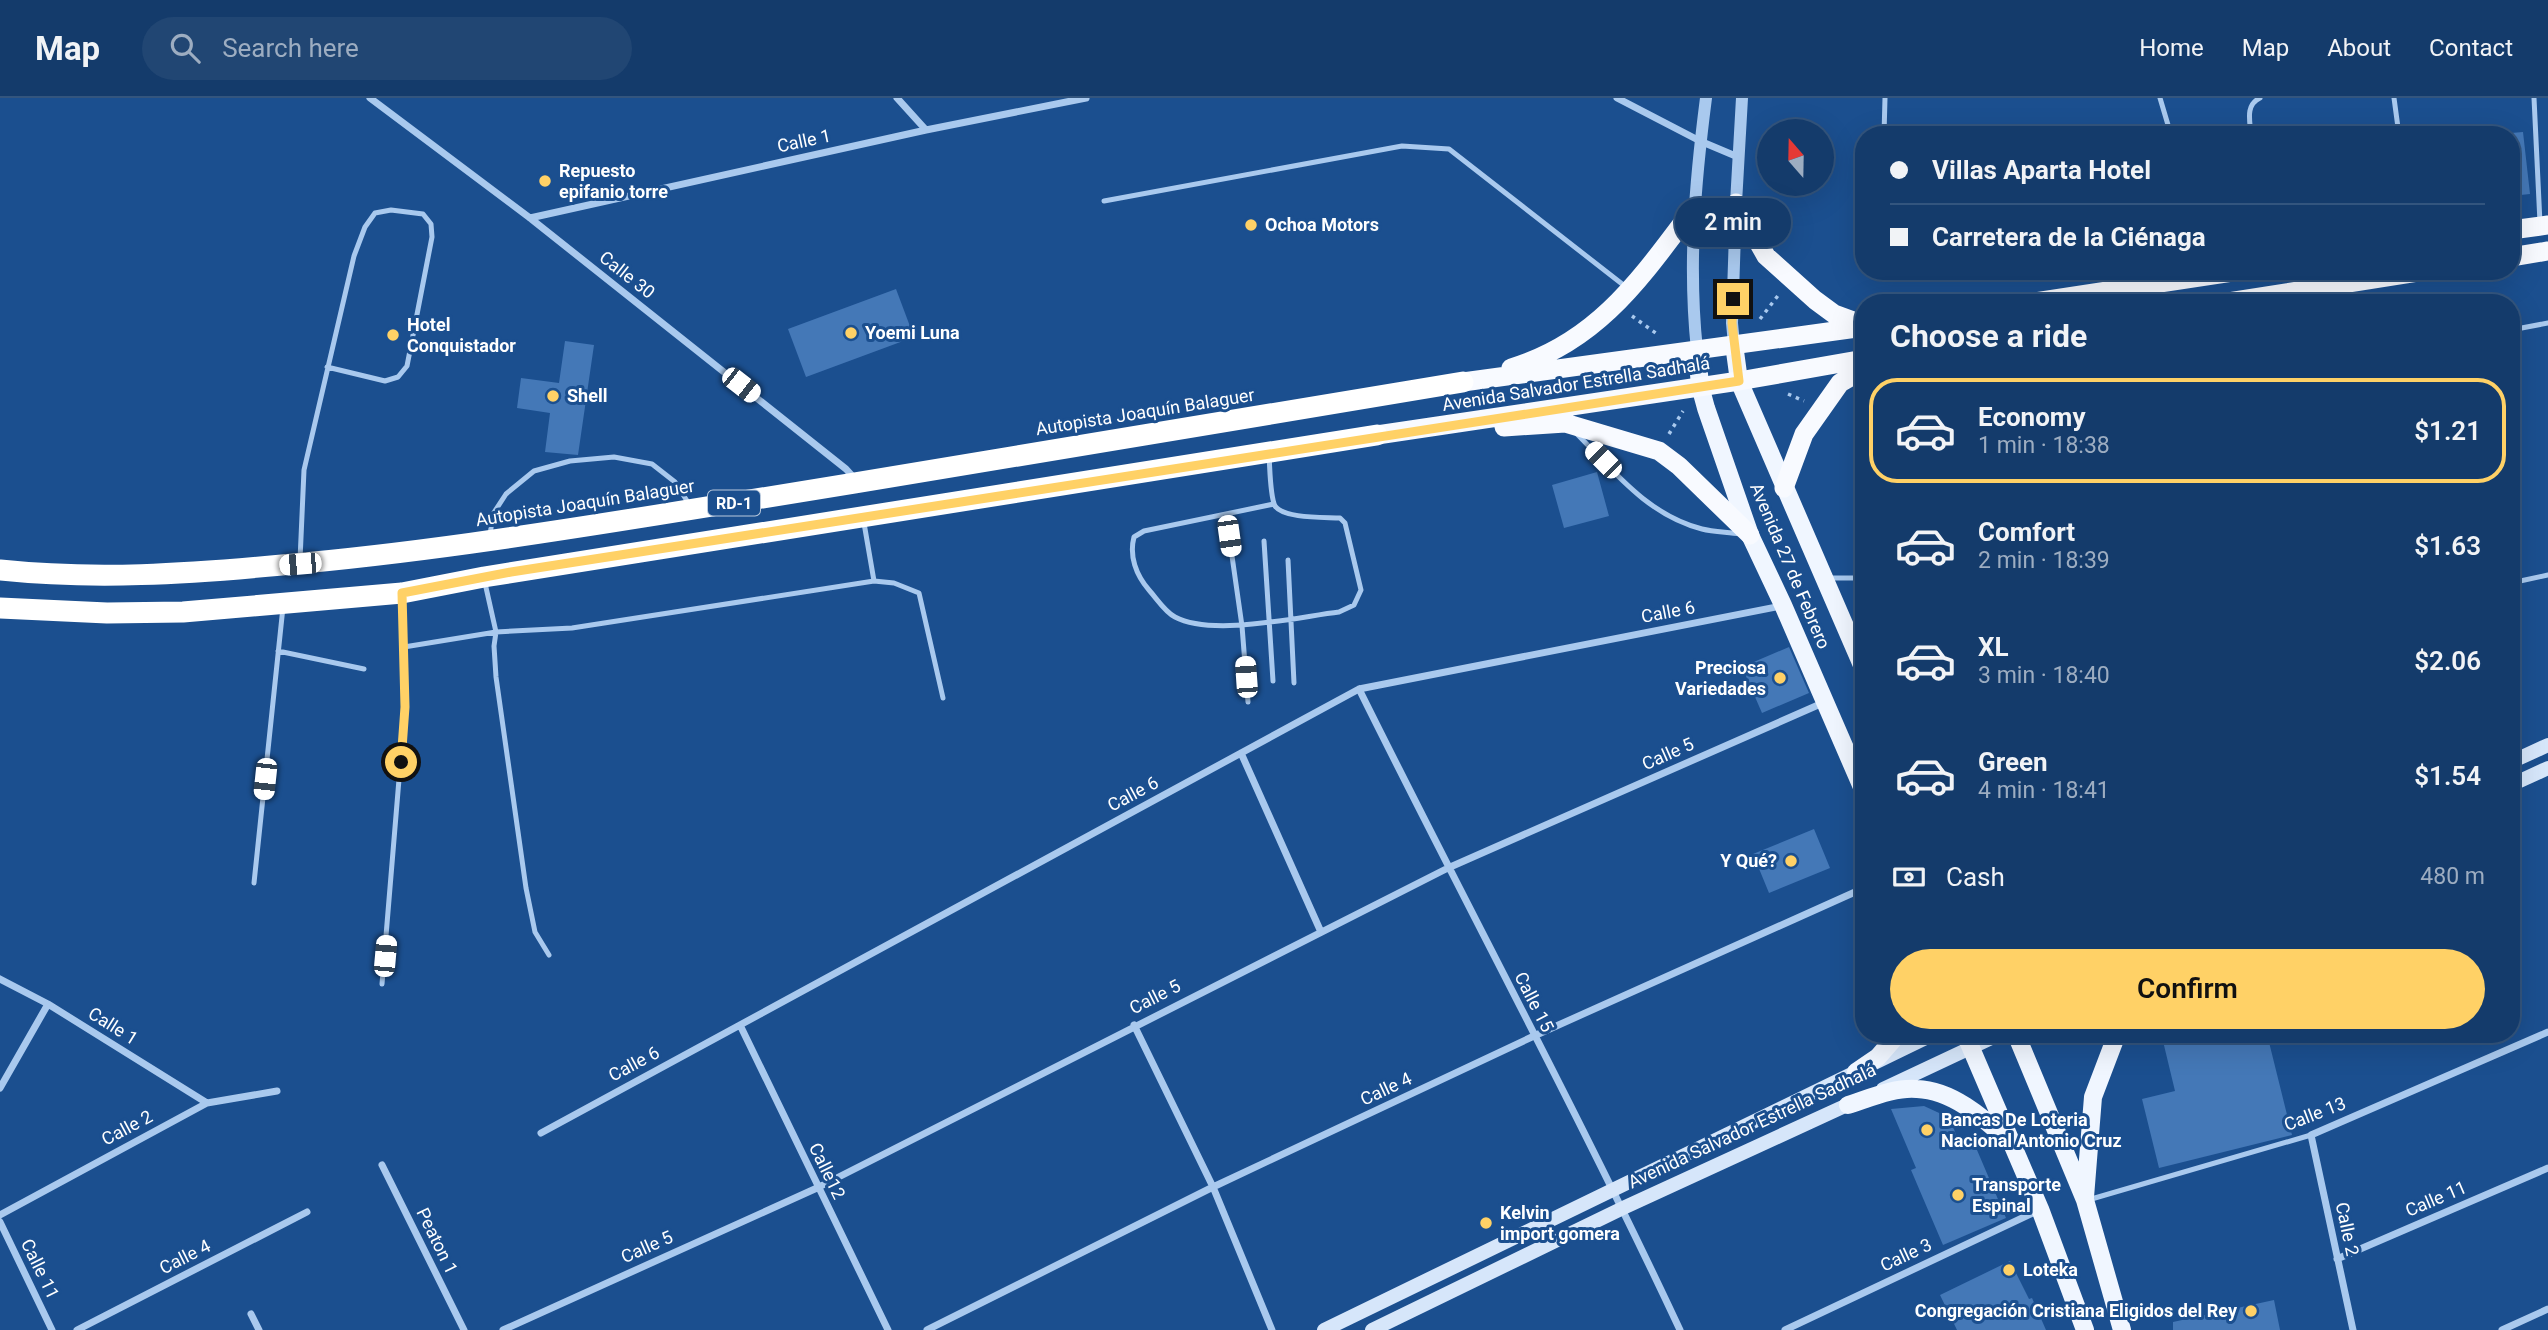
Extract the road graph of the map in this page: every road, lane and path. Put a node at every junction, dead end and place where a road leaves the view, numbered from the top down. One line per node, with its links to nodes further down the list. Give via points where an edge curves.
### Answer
1 (370, 98): 22 (street, Calle 30)
2 (897, 98): 16 (street)
3 (1086, 98): 16 (street, Calle 1)
4 (1618, 98): 17 (street)
5 (1706, 98): 17 (street)
6 (1742, 98): 18 (street)
7 (1885, 98): 12 (lane)
8 (2160, 98): 13 (lane)
9 (2260, 98): 14 (lane, via 2249,110)
10 (2394, 98): 15 (lane)
11 (2534, 98): 23 (lane)
12 (1884, 126)
13 (2168, 126)
14 (2250, 126)
15 (2398, 126)
16 (926, 130): 22 (street, Calle 1)
17 (1700, 141): 18 (street); 21 (street)
18 (1738, 157): 20 (street)
19 (1104, 201): 30 (lane, via 1402,146 1449,149)
20 (1736, 202): 27 (highway, via 1766,256); 40 (street)
21 (1693, 209): 30 (highway); 41 (street)
22 (530, 218): 53 (street, Calle 30)
23 (2544, 225): 24 (highway)
24 (2520, 229)
25 (2548, 251): 26 (highway)
26 (2520, 256)
27 (1791, 280): 34 (path); 35 (highway, via 1834,314)
28 (2180, 280): 31 (highway)
29 (2325, 280): 32 (highway)
30 (1630, 290): 33 (highway)
31 (2087, 294)
32 (2262, 294)
33 (1616, 305): 39 (path); 46 (highway, via 1584,333 1557,348 1517,367)
34 (1760, 319)
35 (1855, 322)
36 (2548, 323): 38 (lane)
37 (1855, 327): 40 (highway, Avenida Salvador Estrella Sadhalá)
38 (2520, 328)
39 (1659, 335)
40 (1734, 344): 41 (highway, Avenida Salvador Estrella Sadhalá); 45 (main road, Avenida 27 de Febrero)
41 (1697, 350): 46 (highway, Avenida Salvador Estrella Sadhalá); 47 (main road, Avenida 27 de Febrero)
42 (1855, 361): 45 (highway, Avenida Salvador Estrella Sadhalá)
43 (327, 367): 43 (lane, via 365,227 375,213 423,214 431,224 432,237 407,366 398,377 385,381); 63 (lane, via 304,470)
44 (1855, 374): 54 (highway, via 1840,383 1815,416)
45 (1739, 381): 47 (highway, Avenida Salvador Estrella Sadhalá); 54 (main road, Avenida 27 de Febrero)
46 (1464, 382): 53 (highway, Autopista Joaquín Balaguer / RD-1)
47 (1700, 386): 50 (highway, Avenida Salvador Estrella Sadhalá); 59 (main road, Avenida 27 de Febrero)
48 (1684, 410): 51 (path)
49 (1565, 423): 50 (highway); 51 (highway); 59 (lane, via 1630,490 1665,514 1702,529)
50 (1377, 435): 52 (highway, RD-1)
51 (1659, 451): 59 (highway)
52 (1268, 453): 55 (lane); 58 (highway, RD-1)
53 (859, 483): 56 (highway, Autopista Joaquín Balaguer / RD-1)
54 (1784, 488): 67 (main road, Avenida 27 de Febrero)
55 (1274, 504): 57 (lane); 75 (lane, via 1293,515 1342,519 1361,590 1354,606)
56 (693, 509): 61 (highway, Autopista Joaquín Balaguer / RD-1); 61 (lane, via 675,482 652,464 614,457 570,461 534,471 506,494 493,514)
57 (1226, 514): 77 (lane); 77 (lane, via 1144,531 1135,537 1131,550 1140,579 1174,617 1200,626)
58 (863, 517): 66 (highway, RD-1); 69 (lane)
59 (1750, 535): 73 (main road, Avenida 27 de Febrero)
60 (1264, 541): 76 (lane)
61 (489, 542): 63 (highway, Autopista Joaquín Balaguer / RD-1)
62 (1288, 560): 75 (lane)
63 (300, 564): 64 (highway, Autopista Joaquín Balaguer / RD-1, via 102,577)
64 (0, 570)
65 (2548, 575): 70 (lane)
66 (484, 577): 71 (highway, RD-1); 78 (lane)
67 (1825, 578): 68 (lane); 80 (main road, Avenida 27 de Febrero)
68 (1855, 578)
69 (874, 581): 78 (lane, via 572,628); 86 (lane, via 919,593)
70 (2520, 581)
71 (402, 593): 72 (highway, RD-1); 79 (lane)
72 (284, 603): 74 (highway, RD-1, via 183,612); 81 (lane)
73 (1783, 605): 85 (street, Calle 6); 88 (main road, Avenida 27 de Febrero)
74 (0, 608)
75 (1291, 618): 76 (lane); 84 (lane)
76 (1270, 621): 77 (lane); 83 (lane)
77 (1242, 626): 87 (lane)
78 (496, 632): 79 (lane); 99 (lane, via 496,677 526,888 535,932)
79 (404, 647): 101 (lane, via 405,707)
80 (1855, 649)
81 (278, 650): 82 (lane); 96 (lane)
82 (364, 669)
83 (1273, 681)
84 (1294, 683)
85 (1359, 689): 90 (street, Calle 6); 95 (street, Calle 15)
86 (943, 698)
87 (1248, 702)
88 (1825, 702): 93 (main road, Avenida 27 de Febrero); 95 (street, Calle 5)
89 (2548, 744): 91 (main road)
90 (1241, 753): 98 (street); 103 (street, Calle 6)
91 (2520, 758)
92 (2548, 768): 94 (main road)
93 (1855, 771)
94 (2520, 781)
95 (1448, 868): 98 (street, Calle 5); 106 (street, Calle 15)
96 (254, 883)
97 (1855, 892): 106 (street, Calle 4)
98 (1321, 932): 104 (street, Calle 5)
99 (549, 955)
100 (0, 979): 102 (street, Calle 1)
101 (382, 984)
102 (48, 1004): 114 (street); 116 (street, Calle 1)
103 (740, 1025): 118 (street, Calle 6); 123 (street, Calle12)
104 (1134, 1025): 123 (street, Calle 5); 124 (street)
105 (2548, 1032): 119 (street, Calle 13)
106 (1534, 1036): 124 (street, Calle 4); 125 (street, Calle 15)
107 (1890, 1043): 113 (main road)
108 (1916, 1043): 113 (main road, Avenida Salvador Estrella Sadhalá)
109 (1964, 1043): 117 (main road, Avenida Salvador Estrella Sadhalá)
110 (1969, 1043): 120 (main road)
111 (2020, 1043): 126 (main road)
112 (2114, 1043): 126 (main road, via 2093,1097)
113 (1856, 1072): 125 (main road, Avenida Salvador Estrella Sadhalá)
114 (0, 1088)
115 (277, 1091): 116 (street, Calle 2)
116 (206, 1103): 130 (street, Calle 2)
117 (1848, 1105): 120 (main road, via 1918,1089 1943,1095 1973,1112); 127 (main road, Avenida Salvador Estrella Sadhalá)
118 (541, 1133)
119 (2311, 1135): 126 (lane, Calle 13); 132 (street, Calle 2)
120 (2010, 1142): 128 (main road)
121 (382, 1165): 138 (street, Peaton 1)
122 (2548, 1168): 132 (street, Calle 11)
123 (817, 1188): 139 (street, Calle 5); 140 (street, Calle12)
124 (1213, 1188): 141 (street, Calle 4); 142 (street)
125 (1614, 1189): 127 (street, Calle 15); 143 (main road, Avenida Salvador Estrella Sadhalá)
126 (2085, 1200): 148 (main road)
127 (1623, 1208): 144 (main road, Avenida Salvador Estrella Sadhalá); 145 (street, Calle 15)
128 (2040, 1209): 146 (street, Calle 3); 147 (main road)
129 (307, 1212): 136 (street, Calle 4)
130 (0, 1215)
131 (0, 1222): 135 (street, Calle 11)
132 (2337, 1259): 149 (street, Calle 2)
133 (2548, 1309): 150 (street)
134 (251, 1314): 137 (street)
135 (52, 1330)
136 (78, 1330)
137 (260, 1330)
138 (464, 1330)
139 (503, 1330)
140 (888, 1330)
141 (927, 1330)
142 (1272, 1330)
143 (1324, 1330)
144 (1372, 1330)
145 (1680, 1330)
146 (1786, 1330)
147 (2085, 1330)
148 (2122, 1330)
149 (2353, 1330)
150 (2502, 1330)

